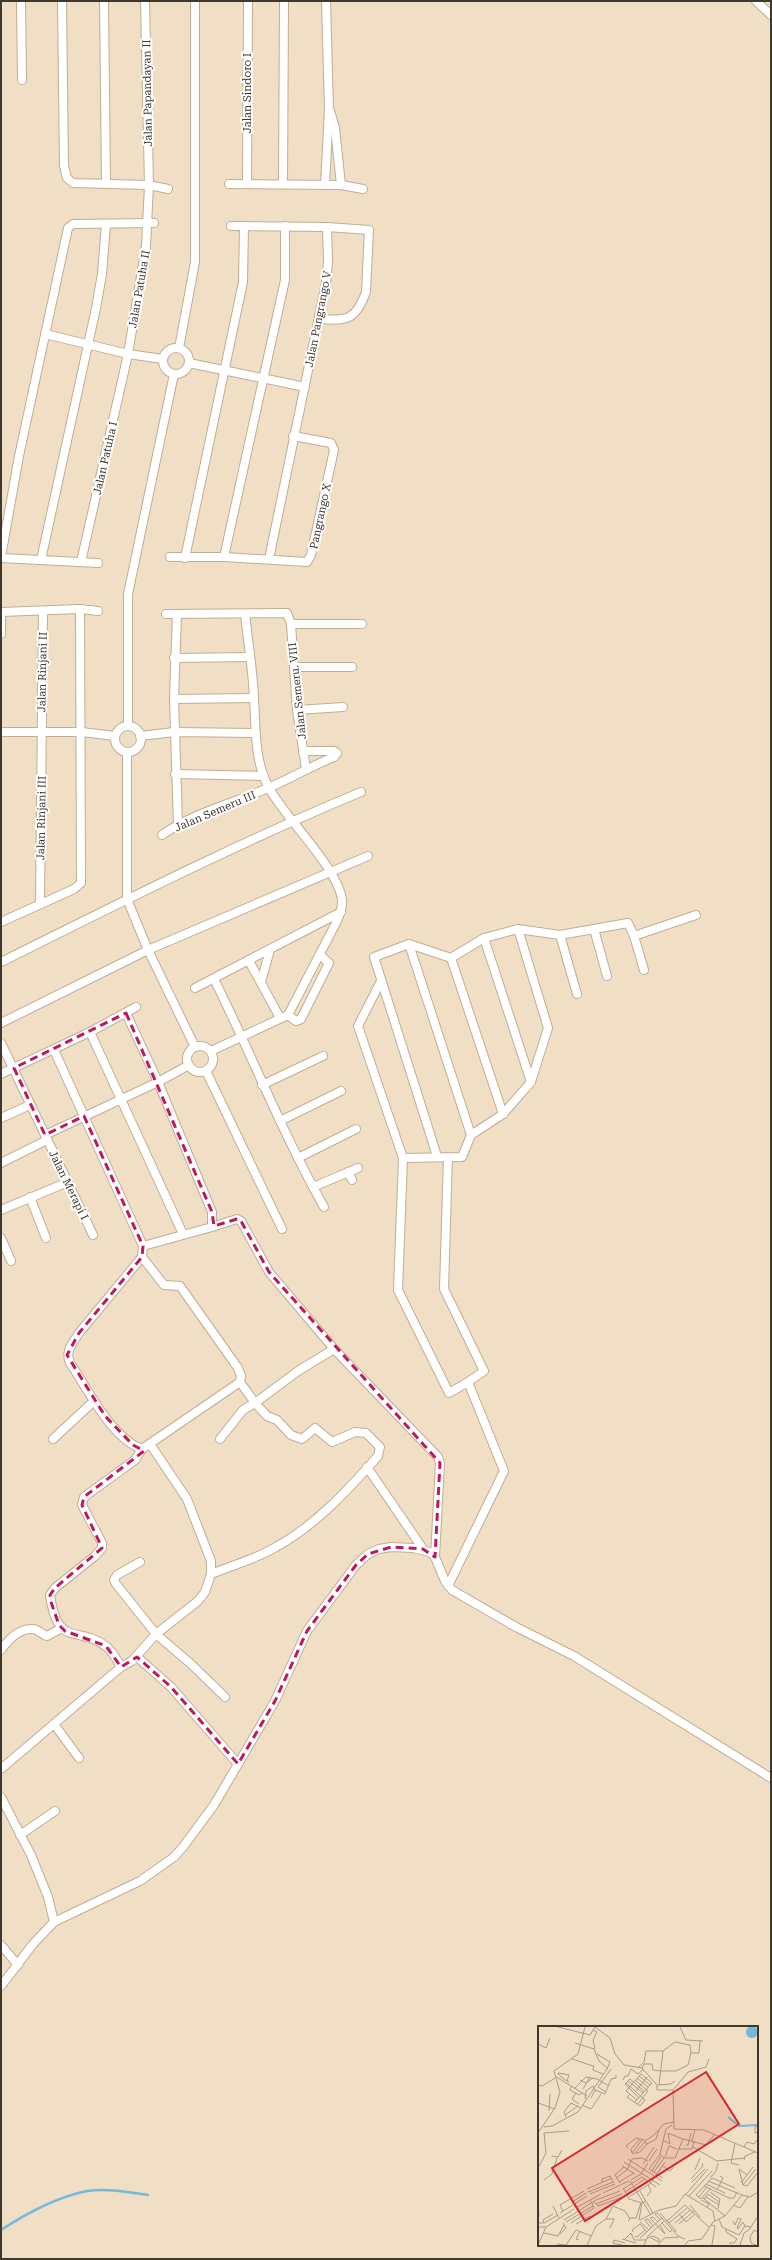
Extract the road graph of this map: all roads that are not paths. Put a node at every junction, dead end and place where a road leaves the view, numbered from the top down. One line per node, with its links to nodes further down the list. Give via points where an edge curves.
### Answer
1 (21, 1): 11 (street)
2 (62, 1): 13 (street, via 64,166 67,178 73,183)
3 (104, 1): 13 (street)
4 (145, 1): 17 (street, Jalan Papandayan II)
5 (195, 1): 31 (street, via 195,262)
6 (248, 1): 15 (street, Jalan Sindoro I)
7 (284, 1): 16 (street)
8 (326, 1): 12 (street)
9 (756, 1): 10 (street)
10 (771, 15)
11 (22, 80)
12 (329, 110): 18 (street); 19 (street, via 335,128)
13 (106, 184): 17 (street)
14 (229, 184): 15 (street)
15 (247, 184): 16 (street)
16 (283, 184): 18 (street)
17 (149, 185): 20 (street); 23 (street, Jalan Papandayan II)
18 (325, 185): 19 (street)
19 (341, 185): 21 (street)
20 (168, 189)
21 (363, 189)
22 (106, 224): 23 (street); 29 (street, via 73,224 68,228); 30 (street, via 102,274)
23 (150, 224): 32 (street, Jalan Patuha II)
24 (231, 226): 25 (street)
25 (244, 226): 26 (street); 35 (street, via 243,282)
26 (285, 226): 27 (street); 37 (street, via 285,280)
27 (327, 227): 28 (street, Jalan Pangrango V, via 328,261); 28 (street, via 369,230 366,292 349,319)
28 (320, 318): 38 (street, Jalan Pangrango V)
29 (45, 334): 30 (street); 40 (street)
30 (88, 344): 32 (street); 45 (street)
31 (178, 348): 33 (street, via 166,352); 34 (street, via 185,350)
32 (128, 354): 33 (street); 46 (street, Jalan Patuha I)
33 (164, 359): 36 (street, via 168,371)
34 (189, 363): 35 (street); 36 (street, via 181,373)
35 (225, 369): 37 (street); 43 (street)
36 (174, 374): 66 (street, via 128,594)
37 (264, 377): 38 (street); 42 (street)
38 (304, 387): 39 (street, Jalan Pangrango V)
39 (294, 436): 44 (street, Jalan Pangrango V); 44 (street, Pangrango X, via 331,443 334,450 309,559 303,562)
40 (1, 557): 45 (street)
41 (170, 557): 43 (street, Pangrango X)
42 (224, 557): 43 (street, Pangrango X); 44 (street, Pangrango X)
43 (185, 558)
44 (269, 559)
45 (41, 560): 46 (street)
46 (81, 562): 47 (street)
47 (98, 563)
48 (80, 609): 50 (street); 51 (street); 69 (street)
49 (1, 612): 50 (street); 57 (street)
50 (43, 612): 68 (street, Jalan Rinjani II)
51 (98, 612)
52 (166, 614): 53 (street)
53 (176, 614): 54 (street); 59 (street)
54 (245, 614): 55 (street, Jalan Semeru. VIII, via 287,614); 58 (street)
55 (291, 624): 56 (street); 60 (street, Jalan Semeru. VIII)
56 (362, 624)
57 (1, 634)
58 (250, 657): 59 (street); 62 (street)
59 (174, 658): 63 (street)
60 (294, 666): 61 (street); 65 (street, Jalan Semeru. VIII)
61 (352, 667)
62 (254, 698): 63 (street); 71 (street)
63 (174, 699): 70 (street)
64 (343, 707): 65 (street)
65 (297, 710): 74 (street, Jalan Semeru. VIII)
66 (128, 726): 72 (street, via 121,728); 73 (street, via 134,728)
67 (1, 732): 68 (street)
68 (42, 732): 69 (street); 87 (street, Jalan Rinjani III)
69 (82, 732): 72 (street); 87 (street, via 81,883 74,889)
70 (174, 732): 71 (street); 73 (street); 77 (street)
71 (254, 733): 78 (street)
72 (115, 736): 75 (street, via 116,746)
73 (140, 736): 75 (street, via 139,746 134,751)
74 (304, 751): 76 (street, Jalan Semeru. VIII); 76 (street, Jalan Semeru III, via 337,753 334,757)
75 (127, 752): 86 (street)
76 (306, 769): 79 (street, Jalan Semeru III)
77 (175, 774): 78 (street); 82 (street)
78 (264, 776): 79 (street)
79 (269, 788): 81 (street); 82 (street, Jalan Semeru III)
80 (361, 792): 81 (street)
81 (291, 821): 85 (street); 86 (street)
82 (178, 824): 83 (street, Jalan Semeru III)
83 (162, 836)
84 (368, 856): 85 (street)
85 (330, 873): 88 (street, via 342,900); 97 (street)
86 (127, 899): 97 (street); 102 (street)
87 (40, 904): 90 (street)
88 (341, 912): 98 (street); 99 (street)
89 (696, 914): 94 (street)
90 (1, 922)
91 (518, 929): 93 (street); 95 (street); 126 (street, via 548,1028)
92 (594, 929): 93 (street); 94 (street, via 628,923); 104 (street)
93 (560, 935): 109 (street)
94 (634, 936): 103 (street)
95 (484, 938): 100 (street); 126 (street)
96 (409, 944): 100 (street); 106 (street, via 374,957); 136 (street)
97 (148, 950): 113 (street); 117 (street)
98 (270, 950): 101 (street); 107 (street)
99 (320, 955): 112 (street); 112 (street, via 329,963 301,1019 296,1021)
100 (451, 958): 131 (street)
101 (250, 961): 105 (street); 107 (street)
102 (1, 962)
103 (644, 970)
104 (607, 976)
105 (214, 979): 108 (street); 115 (street)
106 (381, 981): 138 (street); 141 (street, via 358,1026)
107 (261, 982): 112 (street)
108 (195, 988)
109 (577, 994)
110 (136, 1007): 111 (street)
111 (126, 1013): 114 (street); 125 (street)
112 (284, 1016): 115 (street)
113 (1, 1023)
114 (90, 1032): 118 (street); 129 (street)
115 (243, 1037): 119 (street); 127 (street)
116 (1, 1043): 122 (street, Jalan Merapi I)
117 (195, 1047): 119 (street, via 202,1046); 121 (street, via 188,1058)
118 (54, 1050): 122 (street); 132 (street)
119 (211, 1051): 123 (street, via 214,1060)
120 (323, 1056): 127 (street)
121 (189, 1065): 123 (street, via 193,1070); 125 (street)
122 (14, 1068): 124 (street); 130 (street, Jalan Merapi I)
123 (206, 1071): 152 (street)
124 (1, 1074)
125 (158, 1082): 129 (street); 151 (street, via 212,1212)
126 (531, 1082): 131 (street)
127 (262, 1085): 134 (street)
128 (341, 1091): 134 (street)
129 (120, 1100): 132 (street); 153 (street)
130 (30, 1104): 133 (street); 137 (street, Jalan Merapi I)
131 (503, 1114): 136 (street)
132 (84, 1116): 137 (street); 157 (street)
133 (1, 1118)
134 (280, 1121): 140 (street)
135 (356, 1129): 140 (street)
136 (471, 1135): 139 (street, via 462,1156)
137 (46, 1137): 142 (street); 146 (street, Jalan Merapi I)
138 (437, 1156): 139 (street); 141 (street)
139 (448, 1157): 162 (street, via 444,1289 484,1371)
140 (298, 1158): 147 (street)
141 (403, 1158): 162 (street, via 398,1290 449,1393)
142 (1, 1163)
143 (358, 1168): 144 (street)
144 (348, 1172): 145 (street); 147 (street)
145 (352, 1180)
146 (68, 1182): 148 (street); 154 (street, Jalan Merapi I)
147 (313, 1187): 149 (street)
148 (30, 1197): 150 (street); 156 (street)
149 (324, 1207)
150 (1, 1210)
151 (212, 1227): 153 (street); 160 (street, via 237,1219 241,1221 269,1272)
152 (282, 1229)
153 (183, 1234): 157 (street)
154 (93, 1235)
155 (1, 1238): 159 (street)
156 (46, 1238)
157 (143, 1246): 158 (street)
158 (142, 1257): 161 (street, via 164,1285 180,1286 238,1368); 163 (street, via 70,1346 67,1356)
159 (11, 1262)
160 (334, 1349): 164 (street, via 298,1371); 171 (street, via 438,1457 440,1463)
161 (240, 1382): 164 (street); 167 (street)
162 (468, 1382): 174 (street, via 504,1471)
163 (94, 1401): 165 (street); 168 (street, via 117,1430 133,1445)
164 (255, 1403): 166 (street, via 244,1410); 169 (street, via 291,1435 302,1439 315,1428 332,1442 355,1432 366,1432 380,1448 378,1456)
165 (53, 1439)
166 (220, 1439)
167 (150, 1444): 168 (street); 173 (street, via 186,1499 211,1560)
168 (142, 1449): 175 (street, via 135,1460 82,1502 102,1548 50,1595)
169 (367, 1467): 170 (street); 173 (street, via 335,1502 294,1536 276,1548)
170 (423, 1549): 171 (street); 183 (street, via 379,1548 356,1565 307,1631 275,1702)
171 (435, 1557): 174 (street)
172 (140, 1562): 176 (street, via 117,1575 114,1580)
173 (211, 1574): 176 (street, via 205,1592 198,1601)
174 (448, 1586): 185 (street, via 488,1611 574,1656)
175 (62, 1628): 177 (street, via 47,1636 33,1629 22,1630 8,1640); 179 (street, via 73,1635 106,1646)
176 (156, 1634): 178 (street); 180 (street)
177 (1, 1650)
178 (136, 1656): 179 (street); 183 (street, via 171,1687)
179 (121, 1667): 181 (street)
180 (225, 1697)
181 (54, 1724): 182 (street); 184 (street)
182 (79, 1758)
183 (238, 1764): 189 (street, via 198,1829 174,1857 140,1881)
184 (1, 1769)
185 (771, 1778)
186 (1, 1797): 188 (street)
187 (55, 1811): 188 (street)
188 (20, 1835): 189 (street, via 42,1883)
189 (54, 1922): 191 (street)
190 (1, 1945): 191 (street)
191 (18, 1965): 192 (street)
192 (2, 1982)

